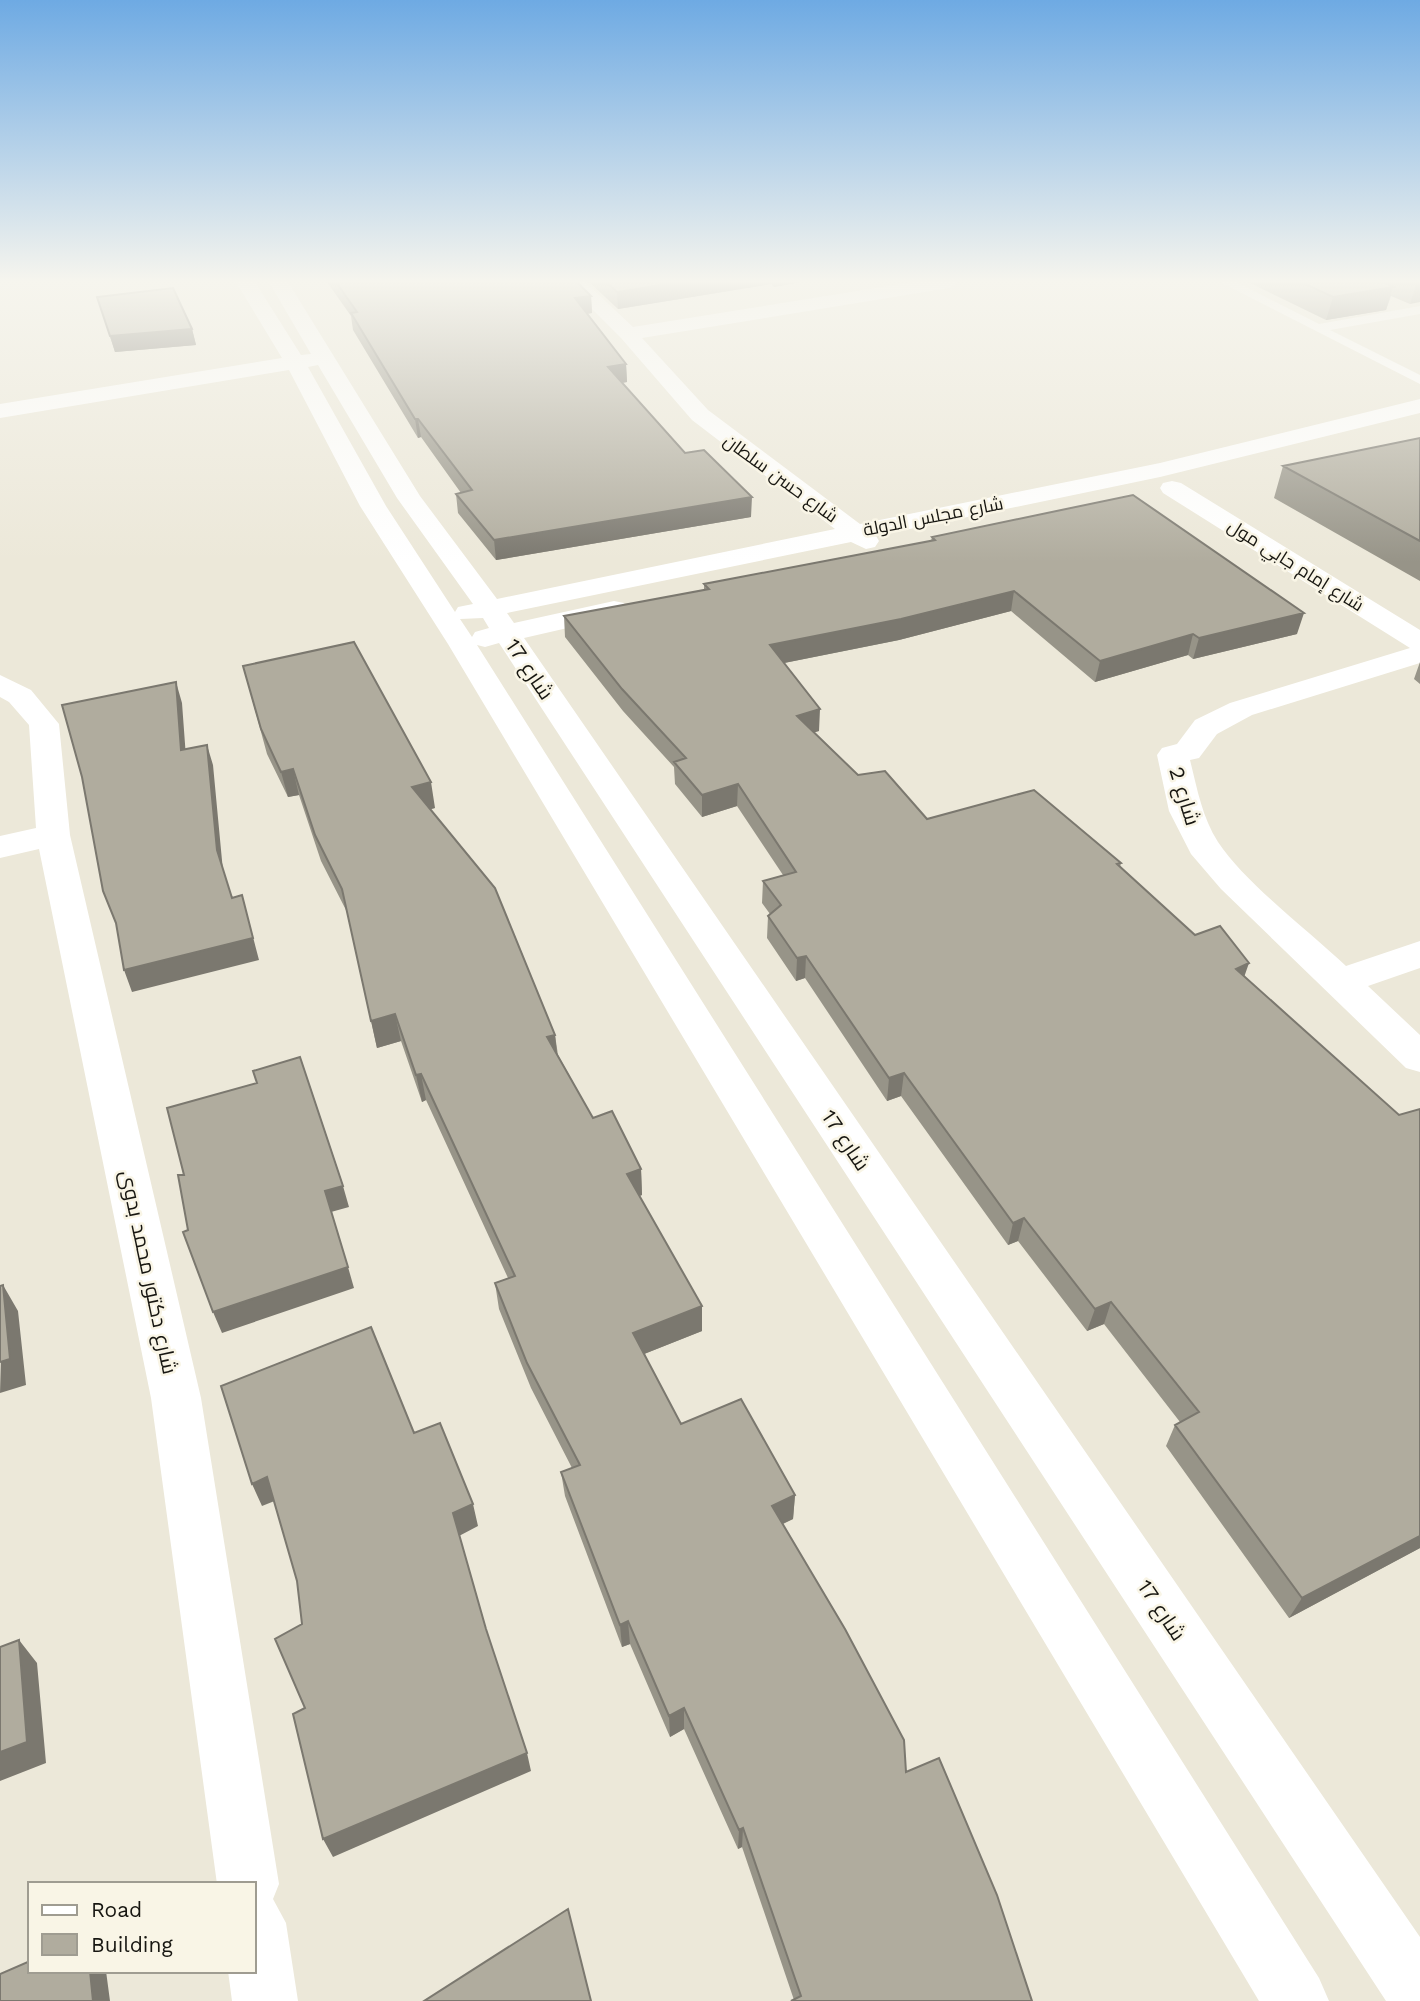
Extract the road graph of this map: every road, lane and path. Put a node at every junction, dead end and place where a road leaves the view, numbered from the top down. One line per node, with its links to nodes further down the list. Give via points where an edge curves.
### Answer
1 (164, 375): 6 (street)
2 (195, 375): 8 (street)
3 (315, 375): 14 (street, شارع 17, via 373,506)
4 (321, 375): 13 (street, شارع 17)
5 (664, 375): 11 (street, شارع حسن سلطان, via 720,433)
6 (0, 399)
7 (1420, 406): 11 (street, شارع مجلس الدولة, via 1160,470)
8 (0, 411)
9 (1420, 430): 10 (street, شارع مجلس الدولة)
10 (1172, 488): 12 (street, شارع مجلس الدولة); 15 (street, شارع إمام جابي مول)
11 (854, 531): 12 (street, شارع حسن سلطان); 13 (street, شارع مجلس الدولة)
12 (876, 549): 13 (street, شارع مجلس الدولة, via 645,602)
13 (498, 621): 14 (street, شارع مجلس الدولة); 25 (street, شارع 17)
14 (454, 631): 27 (street, شارع 17)
15 (1420, 642)
16 (1420, 654): 21 (street, شارع 2, via 1241,709 1206,727 1188,751 1173,755 1186,811 1203,846 1233,881)
17 (0, 684): 18 (street, شارع دكتور محمد بدوى, via 20,696 44,723)
18 (53, 835): 19 (street); 23 (street, شارع دكتور محمد بدوى, via 176,1398)
19 (0, 847)
20 (1420, 954): 21 (street)
21 (1340, 982): 22 (street, شارع 2)
22 (1420, 1058)
23 (248, 1882)
24 (256, 1937): 26 (street)
25 (1420, 1994)
26 (265, 2001)
27 (1296, 2001)

